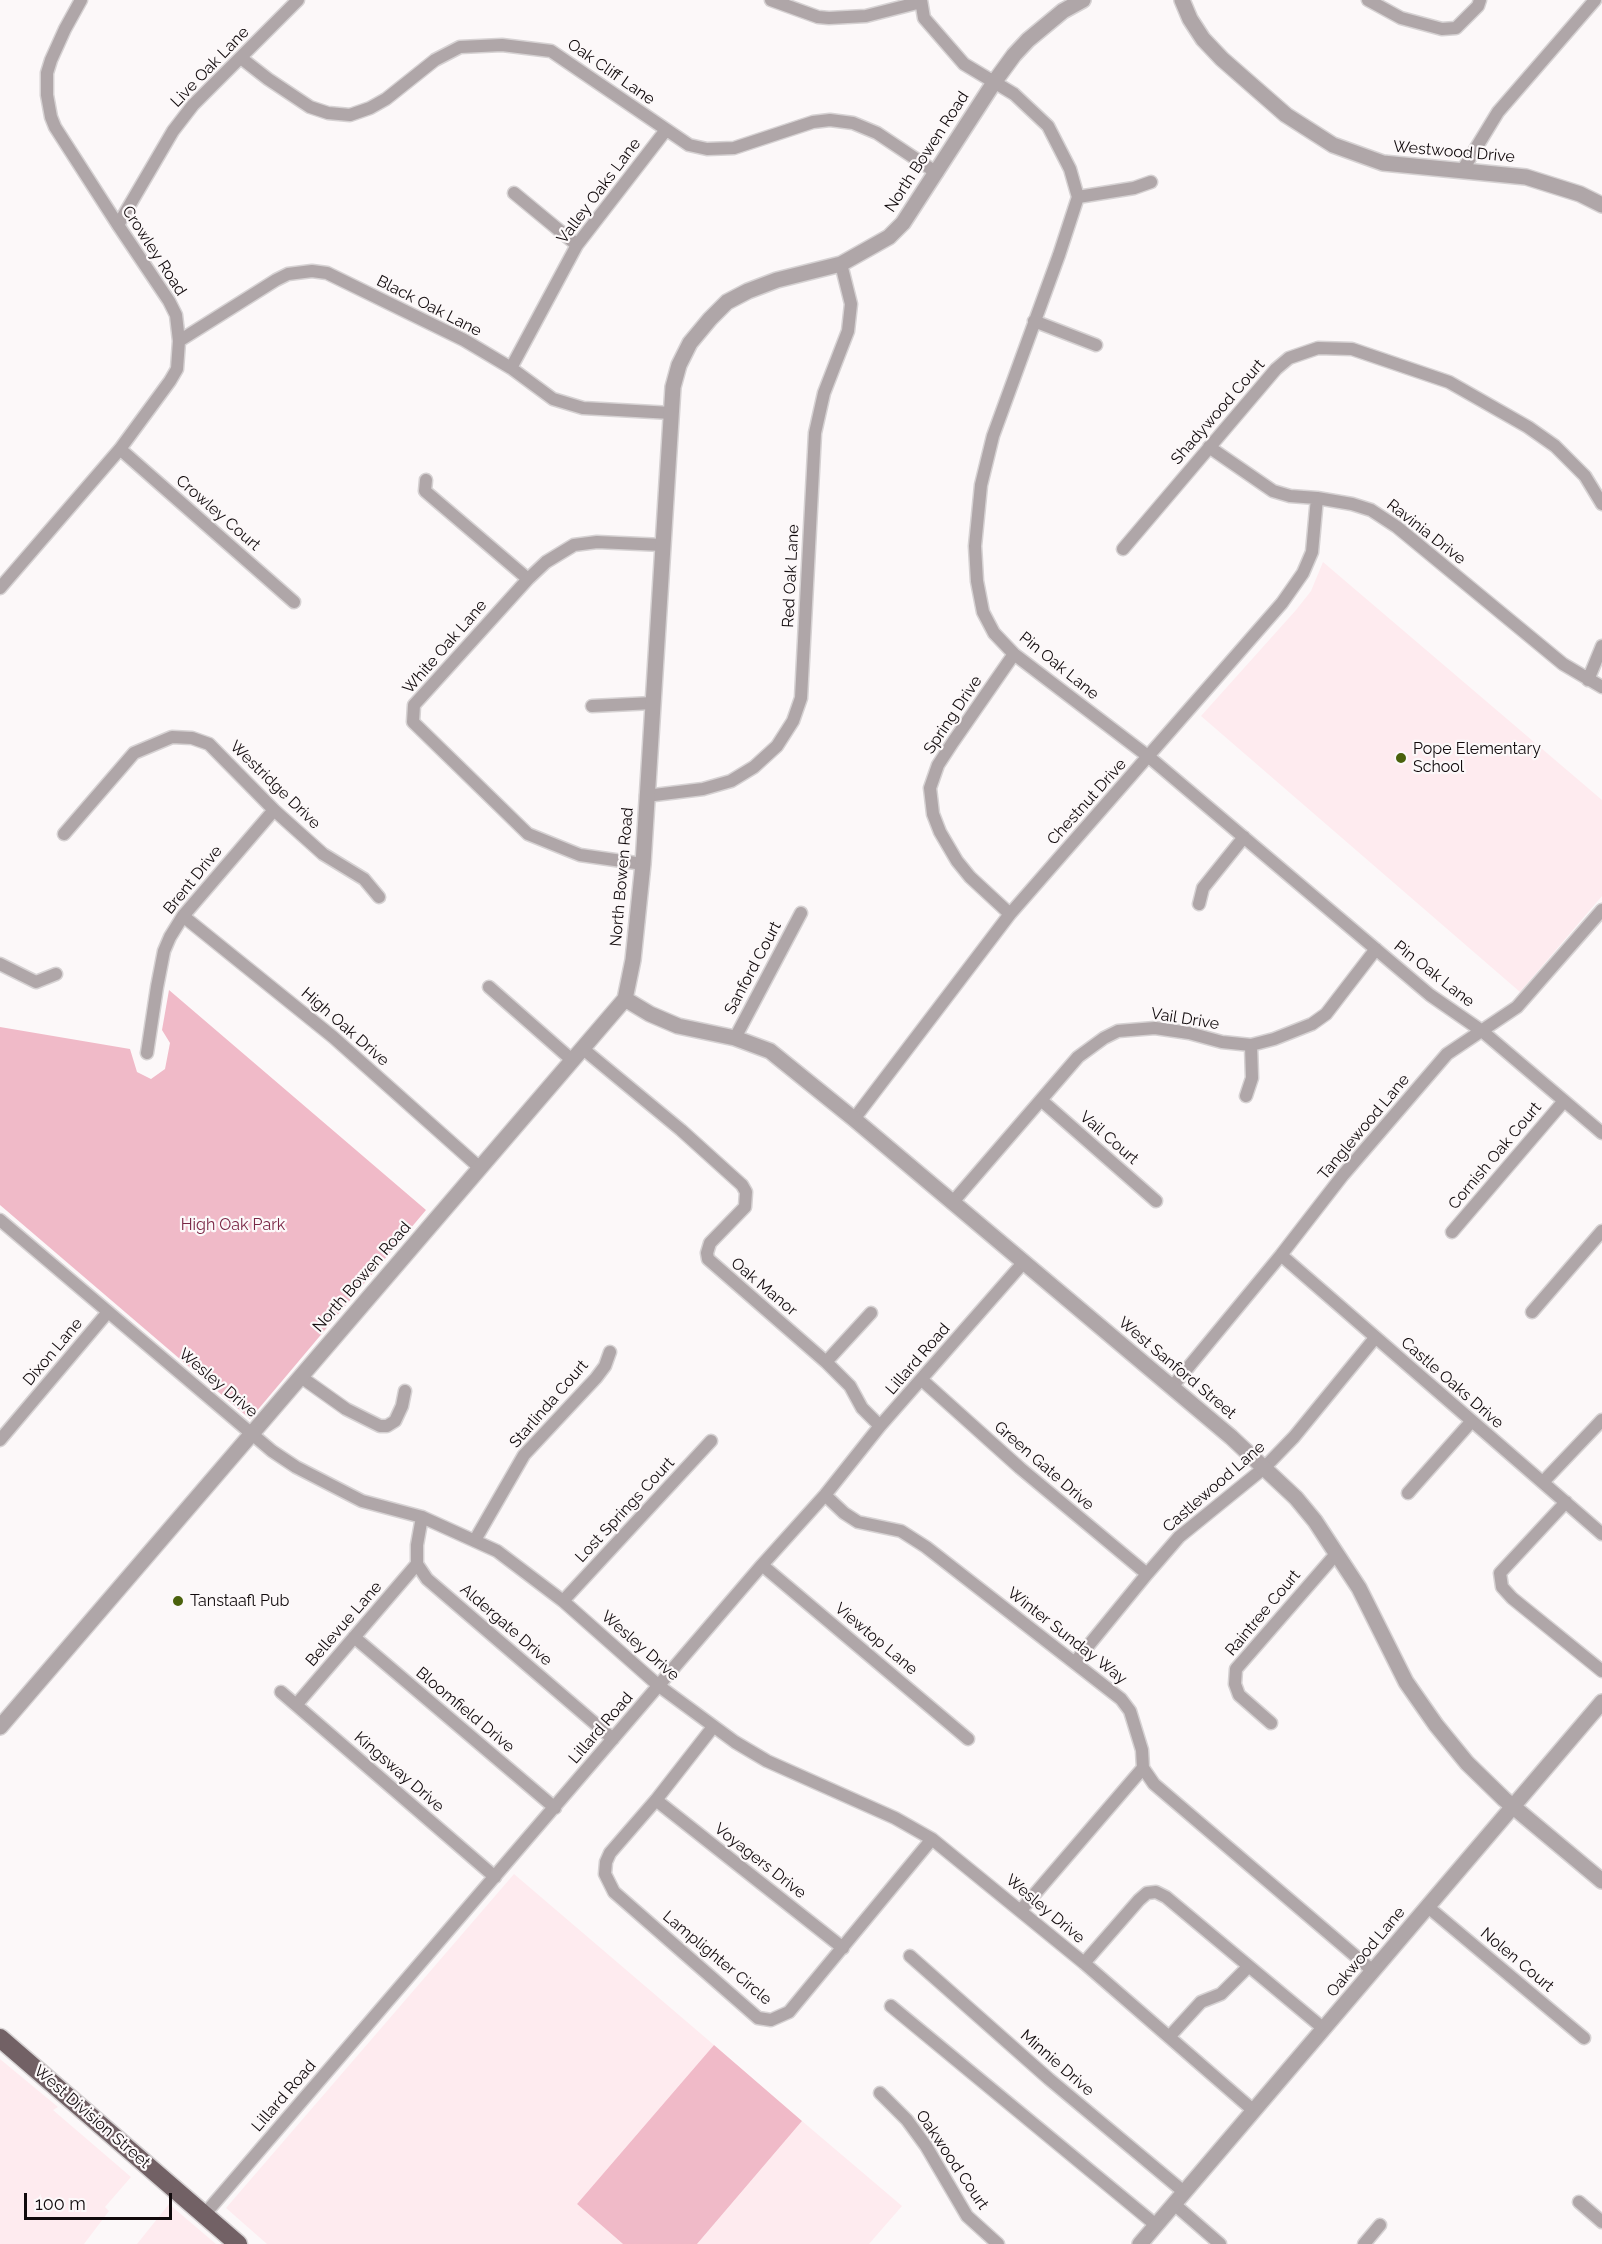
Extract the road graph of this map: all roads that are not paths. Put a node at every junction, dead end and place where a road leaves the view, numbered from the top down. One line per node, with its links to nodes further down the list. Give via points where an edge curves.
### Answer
1 (81, 0): 19 (street, Crowley Road, via 51,60 47,95 56,127)
2 (771, 0): 8 (street, via 829,18 866,16)
3 (1083, 0): 11 (street, North Bowen Road, via 1028,40)
4 (1182, 0): 13 (street, Westwood Drive, via 1203,39 1222,59 1287,116 1317,136 1383,163)
5 (1368, 0): 6 (street, via 1401,18 1433,28 1456,28)
6 (1480, 0)
7 (294, 1): 10 (street, Live Oak Lane)
8 (921, 1): 11 (street, via 924,18 964,63)
9 (1597, 3): 13 (street, via 1498,112)
10 (241, 58): 12 (street, Oak Cliff Lane, via 310,107 350,115 386,99 435,60 460,47 502,45 551,51); 19 (street, Live Oak Lane, via 215,81 173,131)
11 (995, 81): 14 (street, North Bowen Road); 17 (street, via 1048,126 1070,169)
12 (666, 130): 14 (street, Oak Cliff Lane, via 689,145 734,148 813,122 853,123 877,133); 20 (street, Valley Oaks Lane)
13 (1462, 171): 18 (street, Westwood Drive, via 1526,177)
14 (937, 174): 21 (street, North Bowen Road, via 889,237)
15 (1151, 182): 17 (street)
16 (514, 193): 20 (street)
17 (1078, 196): 22 (street, Pin Oak Lane)
18 (1602, 205)
19 (118, 225): 23 (street, Crowley Road, via 169,301 176,315)
20 (577, 245): 25 (street, Valley Oaks Lane)
21 (841, 264): 26 (street, North Bowen Road, via 777,280 727,302 686,351 673,387); 44 (street, Red Oak Lane, via 850,304 848,331 824,393 815,433 801,698 793,720 777,746 754,767 730,781 703,789)
22 (1034, 321): 24 (street); 38 (street, Pin Oak Lane, via 993,436 981,485 975,546 983,612 994,633)
23 (179, 341): 25 (street, Black Oak Lane, via 276,280 312,271 327,273 464,340); 28 (street, Crowley Road, via 177,369)
24 (1096, 345)
25 (511, 368): 26 (street, Black Oak Lane, via 553,399 583,408)
26 (671, 413): 32 (street, North Bowen Road)
27 (1209, 447): 30 (street, Ravinia Drive, via 1274,491); 31 (street, Shadywood Court, via 1289,358 1318,348 1352,349 1449,382 1528,427 1569,459); 33 (street, Shadywood Court)
28 (120, 449): 35 (street, Crowley Road); 36 (street, Crowley Court)
29 (426, 480): 34 (street, via 425,491)
30 (1317, 498): 39 (street, Ravinia Drive, via 1371,510 1397,526 1563,664); 43 (street, Chestnut Drive, via 1312,552 1303,573 1282,603)
31 (1602, 504)
32 (663, 545): 34 (street, White Oak Lane, via 574,545); 41 (street, North Bowen Road)
33 (1123, 549)
34 (528, 579): 48 (street, White Oak Lane, via 414,705 413,722 528,834 580,855)
35 (0, 588)
36 (294, 602)
37 (1602, 646): 39 (street)
38 (1014, 654): 43 (street, Pin Oak Lane); 53 (street, Spring Drive, via 938,765 930,788 933,814 957,861)
39 (1588, 680): 40 (street, Ravinia Drive)
40 (1602, 687)
41 (652, 703): 42 (street); 44 (street, North Bowen Road)
42 (592, 706)
43 (1149, 757): 47 (street, Pin Oak Lane); 53 (street, Chestnut Drive)
44 (646, 796): 48 (street, North Bowen Road)
45 (274, 810): 46 (street, Westridge Drive, via 209,744 171,737 134,753); 49 (street, Westridge Drive, via 322,854 364,879); 54 (street, Brent Drive)
46 (64, 834)
47 (1244, 837): 50 (street, via 1203,888); 55 (street, Pin Oak Lane)
48 (643, 864): 59 (street, North Bowen Road)
49 (379, 897)
50 (1199, 904)
51 (1602, 910): 60 (street, Tanglewood Lane, via 1517,1007)
52 (801, 913): 61 (street, Sanford Court)
53 (1010, 914): 68 (street, Chestnut Drive)
54 (183, 916): 63 (street, Brent Drive, via 164,951); 70 (street, High Oak Drive, via 333,1037)
55 (1376, 949): 60 (street, Pin Oak Lane, via 1430,995); 62 (street, Vail Drive, via 1326,1014 1312,1024)
56 (0, 964): 57 (street, via 36,982)
57 (56, 974)
58 (489, 987): 64 (street)
59 (625, 999): 61 (street, West Sanford Street, via 678,1026); 64 (street, North Bowen Road)
60 (1482, 1031): 67 (street, Pin Oak Lane); 76 (street, Tanglewood Lane, via 1447,1054 1343,1175)
61 (735, 1038): 68 (street, West Sanford Street, via 770,1051)
62 (1251, 1045): 65 (street, via 1252,1078); 66 (street, Vail Drive, via 1155,1028 1118,1031 1078,1057)
63 (147, 1053)
64 (577, 1054): 70 (street, North Bowen Road); 83 (street, Oak Manor, via 681,1131 742,1185 746,1192 745,1207 710,1243 708,1259)
65 (1246, 1096)
66 (1041, 1100): 71 (street, Vail Court); 72 (street, Vail Drive)
67 (1564, 1101): 69 (street, Pin Oak Lane); 75 (street, Cornish Oak Court)
68 (854, 1119): 72 (street, West Sanford Street)
69 (1602, 1133)
70 (480, 1168): 84 (street, North Bowen Road)
71 (1156, 1201)
72 (952, 1203): 77 (street, West Sanford Street)
73 (0, 1220): 78 (street, Wesley Drive)
74 (1602, 1230): 79 (street)
75 (1452, 1232)
76 (1281, 1255): 81 (street, Castle Oaks Drive); 86 (street, Tanglewood Lane)
77 (1023, 1263): 85 (street, Lillard Road); 86 (street, West Sanford Street)
78 (108, 1312): 91 (street, Wesley Drive); 92 (street, Dixon Lane)
79 (1532, 1312)
80 (871, 1313): 83 (street)
81 (1376, 1338): 89 (street, Castle Oaks Drive); 94 (street, Castlewood Lane)
82 (610, 1352): 101 (street, Starlinda Court, via 596,1378 524,1455)
83 (826, 1362): 90 (street, Oak Manor)
84 (301, 1377): 87 (street, via 380,1426 395,1421); 91 (street, North Bowen Road)
85 (922, 1380): 90 (street, Lillard Road); 105 (street, Green Gate Drive)
86 (1172, 1387): 94 (street, West Sanford Street)
87 (405, 1391)
88 (1602, 1420): 95 (street)
89 (1471, 1422): 95 (street, Castle Oaks Drive); 96 (street)
90 (880, 1426): 97 (street, Lillard Road)
91 (252, 1434): 99 (street, Wesley Drive, via 296,1467 339,1490 362,1501); 115 (street, North Bowen Road)
92 (0, 1440)
93 (711, 1441): 106 (street, Lost Springs Court)
94 (1264, 1468): 102 (street, West Sanford Street, via 1316,1521); 105 (street, Castlewood Lane, via 1179,1537)
95 (1544, 1482): 98 (street, Castle Oaks Drive)
96 (1408, 1493)
97 (825, 1495): 104 (street, Lillard Road); 108 (street, Winter Sunday Way, via 858,1522 901,1531 918,1542)
98 (1566, 1502): 100 (street, Castle Oaks Drive); 109 (street, via 1500,1573 1502,1587)
99 (422, 1517): 101 (street, Wesley Drive); 103 (street)
100 (1602, 1534)
101 (475, 1540): 106 (street, Wesley Drive, via 497,1551)
102 (1336, 1554): 114 (street, Raintree Court, via 1236,1669 1239,1695); 121 (street, West Sanford Street, via 1359,1588 1406,1682 1432,1719 1467,1762)
103 (417, 1564): 107 (street, Bellevue Lane); 117 (street, Aldergate Drive, via 427,1579)
104 (762, 1565): 110 (street, Lillard Road); 118 (street, Viewtop Lane)
105 (1147, 1574): 108 (street, Castlewood Lane)
106 (563, 1601): 110 (street, Wesley Drive)
107 (354, 1637): 113 (street, Bellevue Lane); 122 (street, Bloomfield Drive)
108 (1075, 1662): 119 (street, Winter Sunday Way, via 1131,1711)
109 (1602, 1671)
110 (659, 1686): 116 (street, Wesley Drive); 117 (street, Lillard Road)
111 (281, 1692): 113 (street, Kingsway Drive)
112 (1602, 1702): 121 (street, Oakwood Lane)
113 (296, 1705): 124 (street, Kingsway Drive)
114 (1271, 1723)
115 (0, 1727)
116 (713, 1727): 120 (street, Lamplighter Circle); 123 (street, Wesley Drive, via 767,1761 896,1818)
117 (613, 1739): 122 (street, Lillard Road)
118 (968, 1739)
119 (1143, 1768): 127 (street); 132 (street, via 1154,1784)
120 (656, 1800): 128 (street, Voyagers Drive); 128 (street, Lamplighter Circle, via 610,1853 605,1868 608,1884 758,2018 771,2020 789,2013)
121 (1514, 1806): 125 (street, West Sanford Street); 126 (street, Oakwood Lane)
122 (555, 1808): 124 (street, Lillard Road)
123 (932, 1839): 127 (street, Wesley Drive); 128 (street, Lamplighter Circle)
124 (495, 1877): 142 (street, Lillard Road)
125 (1602, 1881)
126 (1428, 1907): 132 (street, Oakwood Lane); 137 (street, Nolen Court)
127 (1021, 1910): 130 (street, Wesley Drive)
128 (843, 1948)
129 (910, 1956): 140 (street, Minnie Drive)
130 (1084, 1963): 131 (street, via 1139,1900 1156,1892); 135 (street, Wesley Drive)
131 (1248, 1967): 134 (street); 135 (street, via 1221,1995 1202,2002)
132 (1373, 1971): 134 (street, Oakwood Lane)
133 (891, 2006): 144 (street)
134 (1324, 2029): 139 (street, Oakwood Lane)
135 (1169, 2037): 139 (street, Wesley Drive)
136 (0, 2038): 142 (main road, West Division Street)
137 (1584, 2038)
138 (880, 2093): 147 (street, Oakwood Court, via 926,2146 967,2216)
139 (1254, 2111): 140 (street, Oakwood Lane)
140 (1179, 2198): 144 (street, Oakwood Lane); 149 (street, Minnie Drive)
141 (1579, 2202): 143 (street)
142 (204, 2214): 146 (main road, West Division Street)
143 (1602, 2222)
144 (1156, 2225): 148 (street, Oakwood Lane)
145 (1380, 2225): 150 (street)
146 (238, 2244)
147 (998, 2244)
148 (1140, 2244)
149 (1220, 2244)
150 (1364, 2244)

